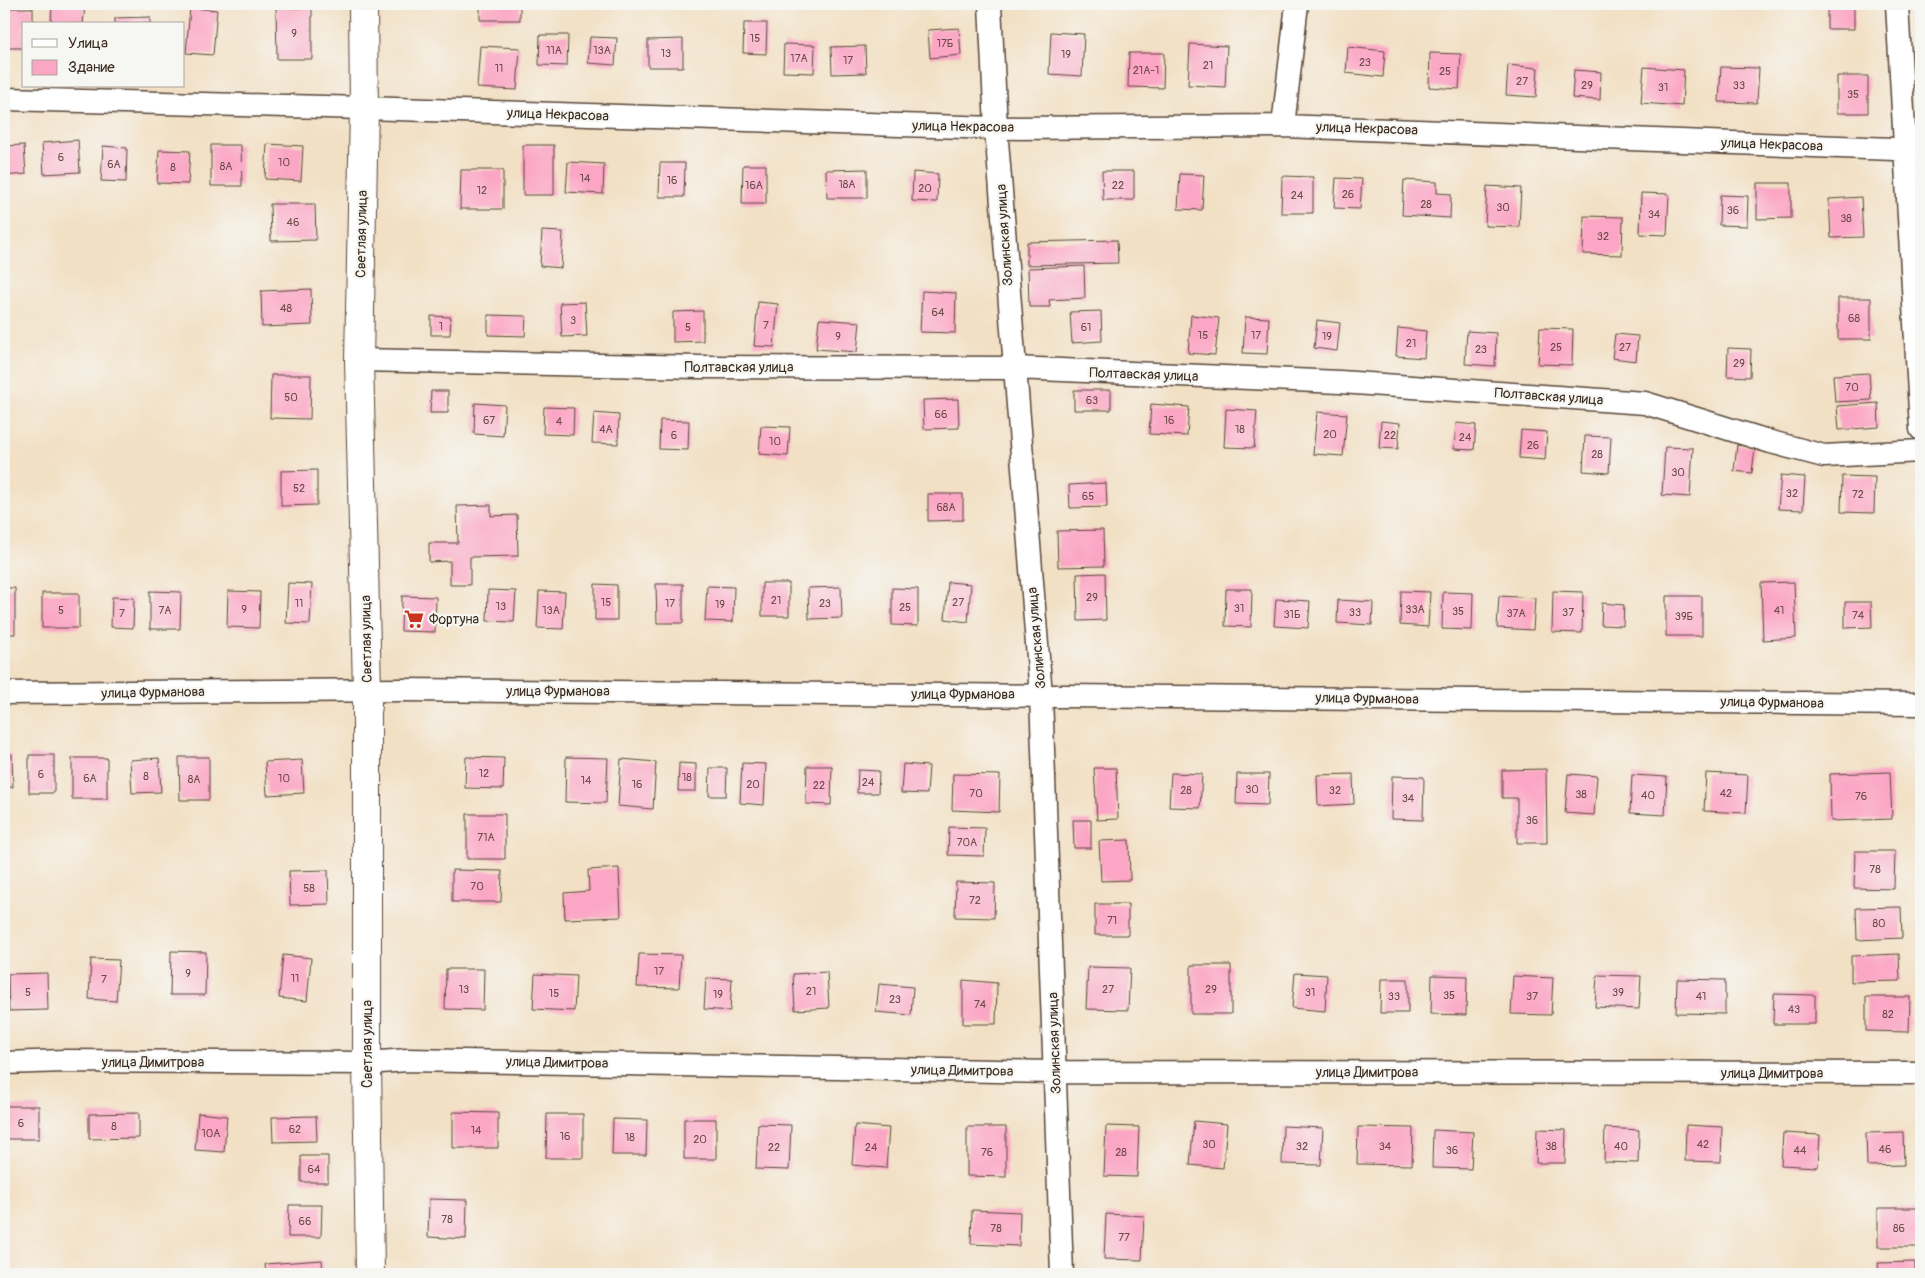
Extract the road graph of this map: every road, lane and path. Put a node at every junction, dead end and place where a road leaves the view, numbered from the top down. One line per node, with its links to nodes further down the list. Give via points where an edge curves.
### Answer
1 (362, 4): 6 (main road, Светлая улица)
2 (990, 4): 8 (street, Золинская улица)
3 (1297, 4): 7 (street)
4 (1898, 4): 9 (street)
5 (4, 99): 6 (street, улица Некрасова)
6 (364, 108): 8 (street, улица Некрасова); 10 (main road, Светлая улица)
7 (1283, 126): 8 (street, улица Некрасова); 9 (street, улица Некрасова)
8 (996, 128): 11 (street, Золинская улица)
9 (1913, 150): 12 (street)
10 (359, 360): 11 (street, Полтавская улица, via 700,367); 14 (main road, Светлая улица)
11 (1015, 368): 13 (street, Полтавская улица, via 1340,382 1645,403 1824,456); 16 (street, Золинская улица)
12 (1921, 429)
13 (1921, 451)
14 (367, 690): 15 (street, улица Фурманова); 16 (street, улица Фурманова); 19 (main road, Светлая улица)
15 (4, 693)
16 (1041, 695): 17 (street, улица Фурманова); 20 (street, Золинская улица)
17 (1921, 704)
18 (4, 1063): 19 (street, улица Димитрова)
19 (367, 1063): 20 (street, улица Димитрова, via 407,1060); 22 (main road, Светлая улица)
20 (1055, 1072): 21 (street, улица Димитрова); 23 (street, Золинская улица)
21 (1921, 1073)
22 (370, 1274)
23 (1062, 1274)

